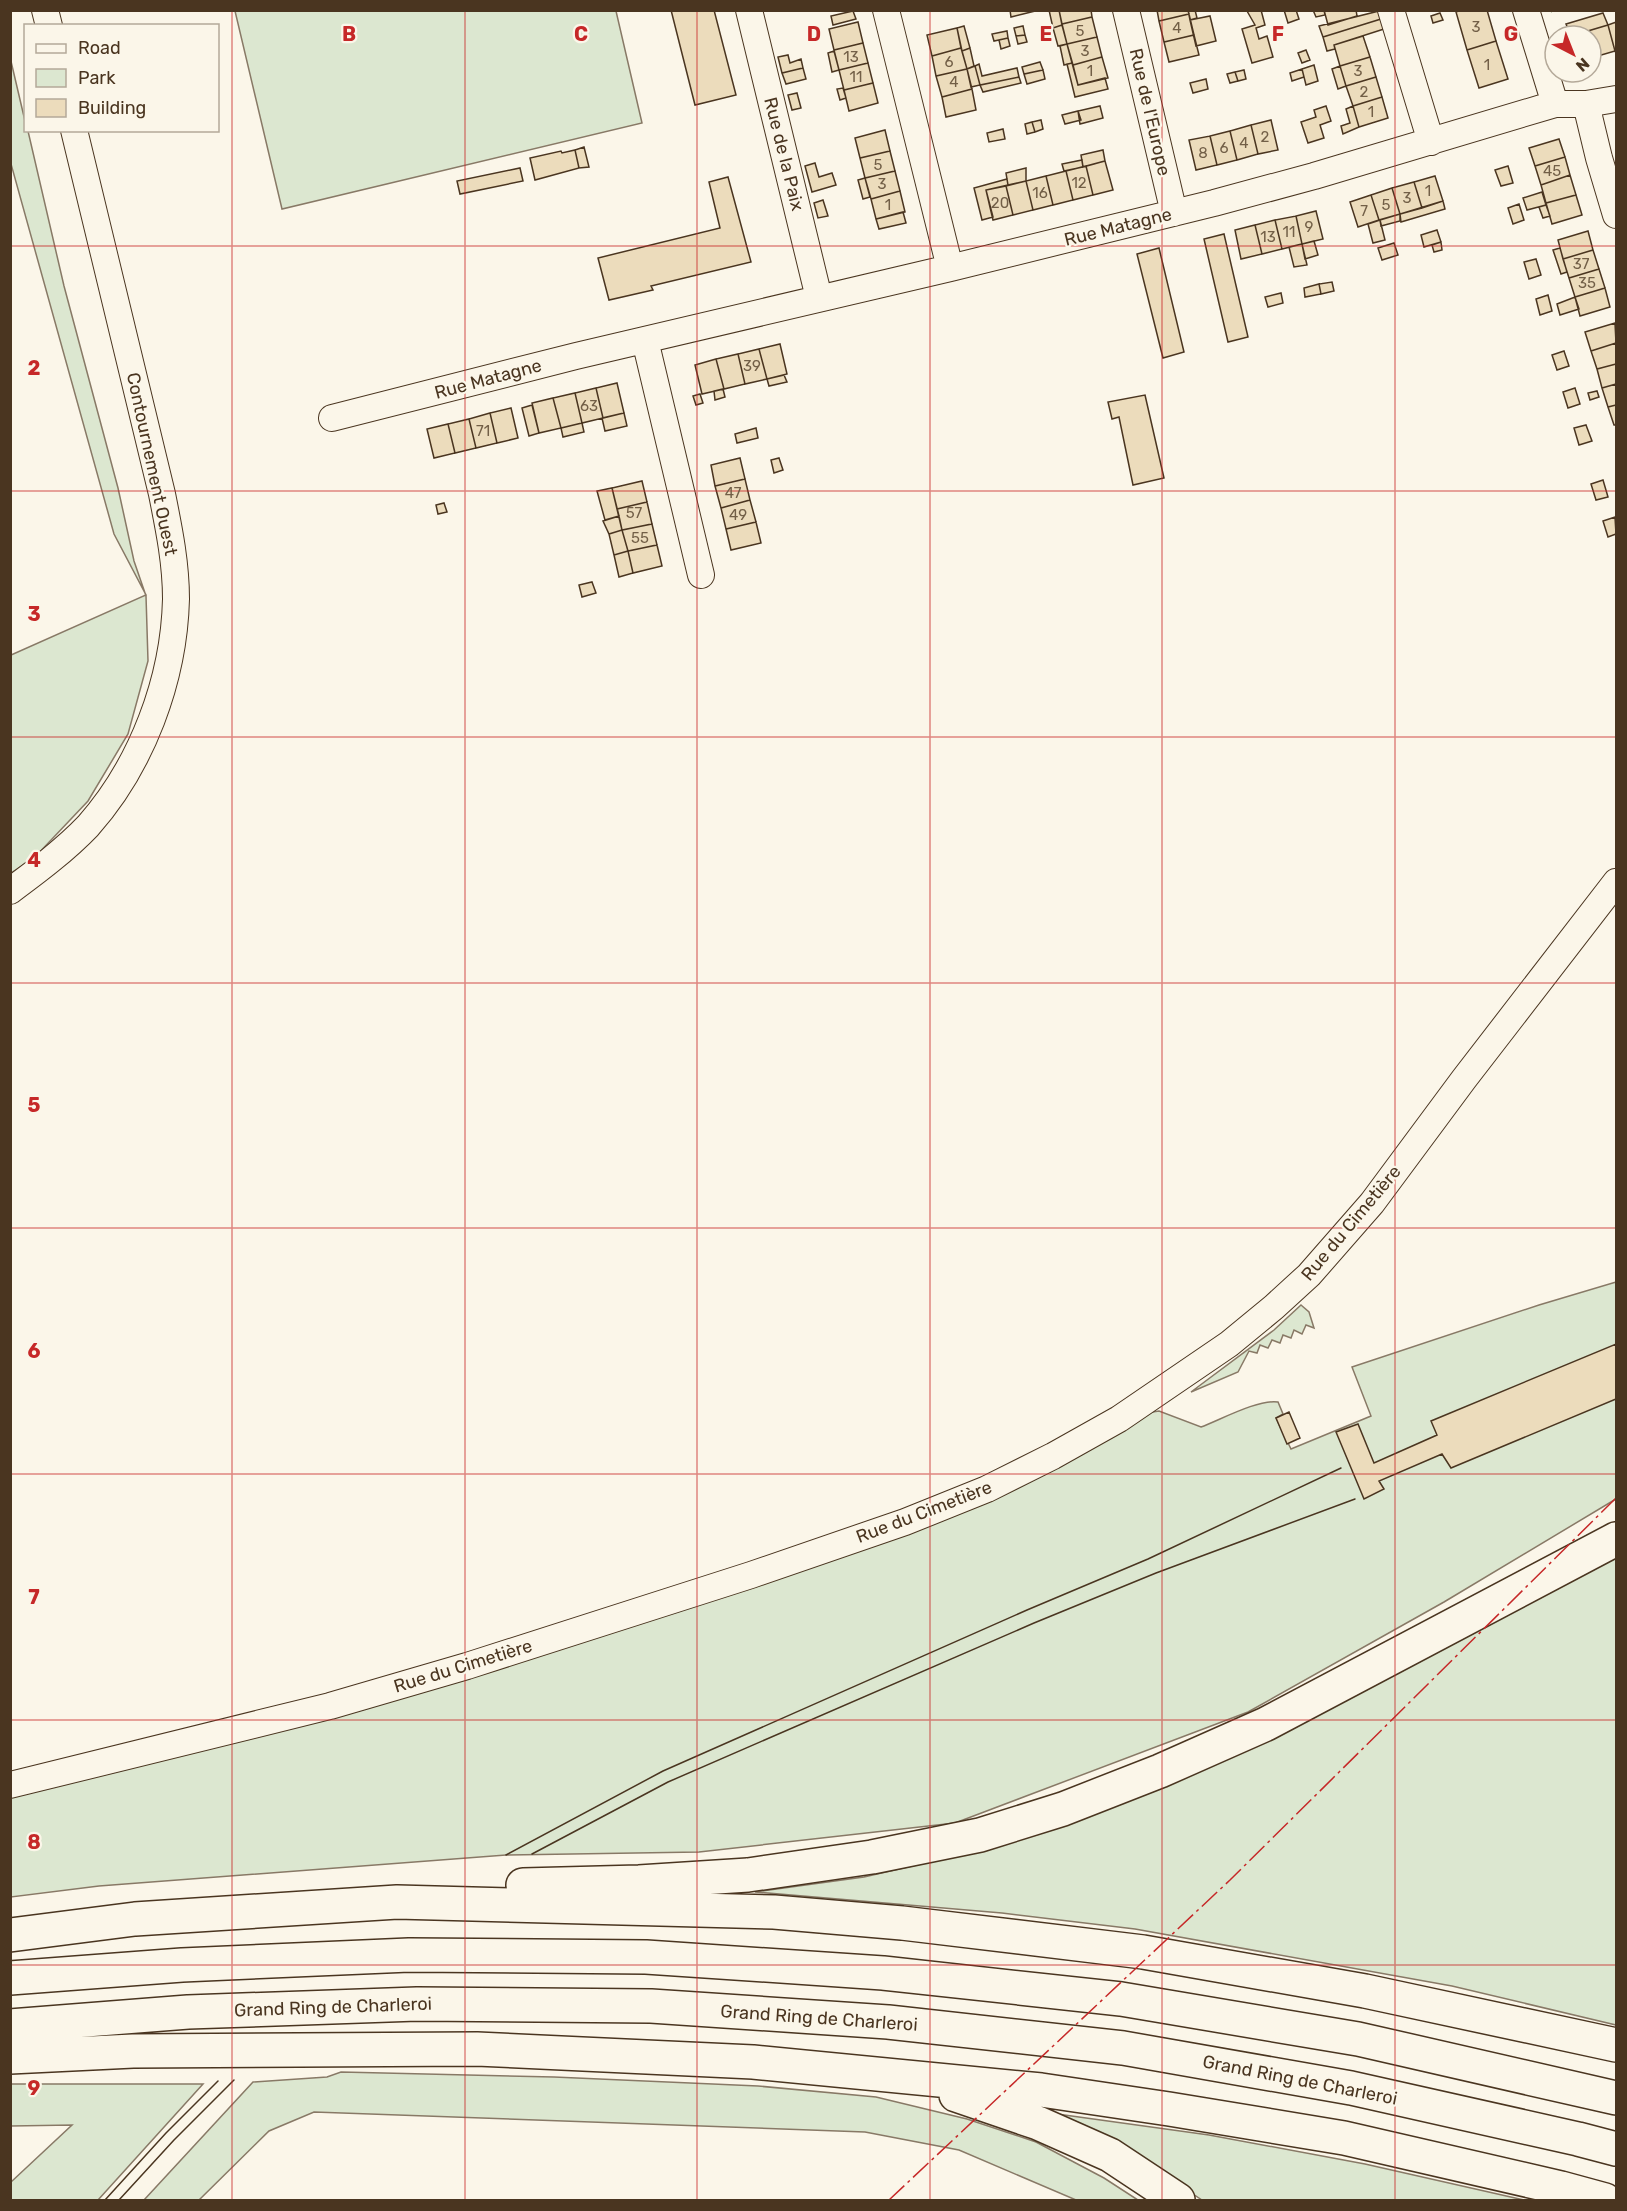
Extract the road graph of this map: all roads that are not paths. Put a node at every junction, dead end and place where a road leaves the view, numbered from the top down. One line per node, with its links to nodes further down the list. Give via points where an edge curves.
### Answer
1 (749, 10): 14 (street, Rue de la Paix)
2 (886, 10): 13 (street)
3 (1126, 10): 11 (street, Rue de l'Europe)
4 (1391, 10): 10 (street)
5 (1526, 10): 7 (street)
6 (1617, 99): 8 (street, Rue Matagne)
7 (1555, 104): 8 (street, Rue Matagne); 10 (street, Rue Matagne)
8 (1586, 104): 12 (street)
9 (74, 132): 19 (street, Contournement Ouest, via 162,495 173,553 176,599 163,683 131,765 87,826 55,857)
10 (1431, 142): 11 (street, Rue Matagne)
11 (1174, 213): 13 (street, Rue Matagne)
12 (1617, 215)
13 (950, 268): 14 (street, Rue Matagne)
14 (819, 298): 15 (street, Rue Matagne)
15 (645, 340): 16 (street, Rue Matagne); 17 (street)
16 (332, 418)
17 (700, 574)
18 (1617, 882): 21 (street, Rue du Cimetière, via 1372,1203 1309,1275 1229,1344 1063,1451 987,1489 905,1522 478,1662 330,1706)
19 (10, 891)
20 (1617, 1539): 22 (highway, via 1266,1724 1161,1771 1063,1809 980,1835 872,1857 748,1875 464,1886)
21 (10, 1785)
22 (397, 1902): 23 (highway, via 135,1919); 26 (highway, via 774,1912 902,1923 1143,1952 1365,1991)
23 (10, 1935)
24 (10, 1978): 29 (highway, via 182,1965 409,1955 646,1957 883,1973 1121,1999 1346,2037)
25 (10, 2026): 30 (highway, Grand Ring de Charleroi, via 188,2012 417,2004 651,2006 888,2022 1134,2050 1351,2088)
26 (1617, 2045)
27 (10, 2057): 28 (highway, via 157,2051 477,2049 753,2062)
28 (903, 2078): 31 (highway, via 1038,2123 1110,2155); 32 (highway, via 1041,2090 1344,2138)
29 (1617, 2098)
30 (1617, 2149)
31 (1178, 2200)
32 (1605, 2200)

